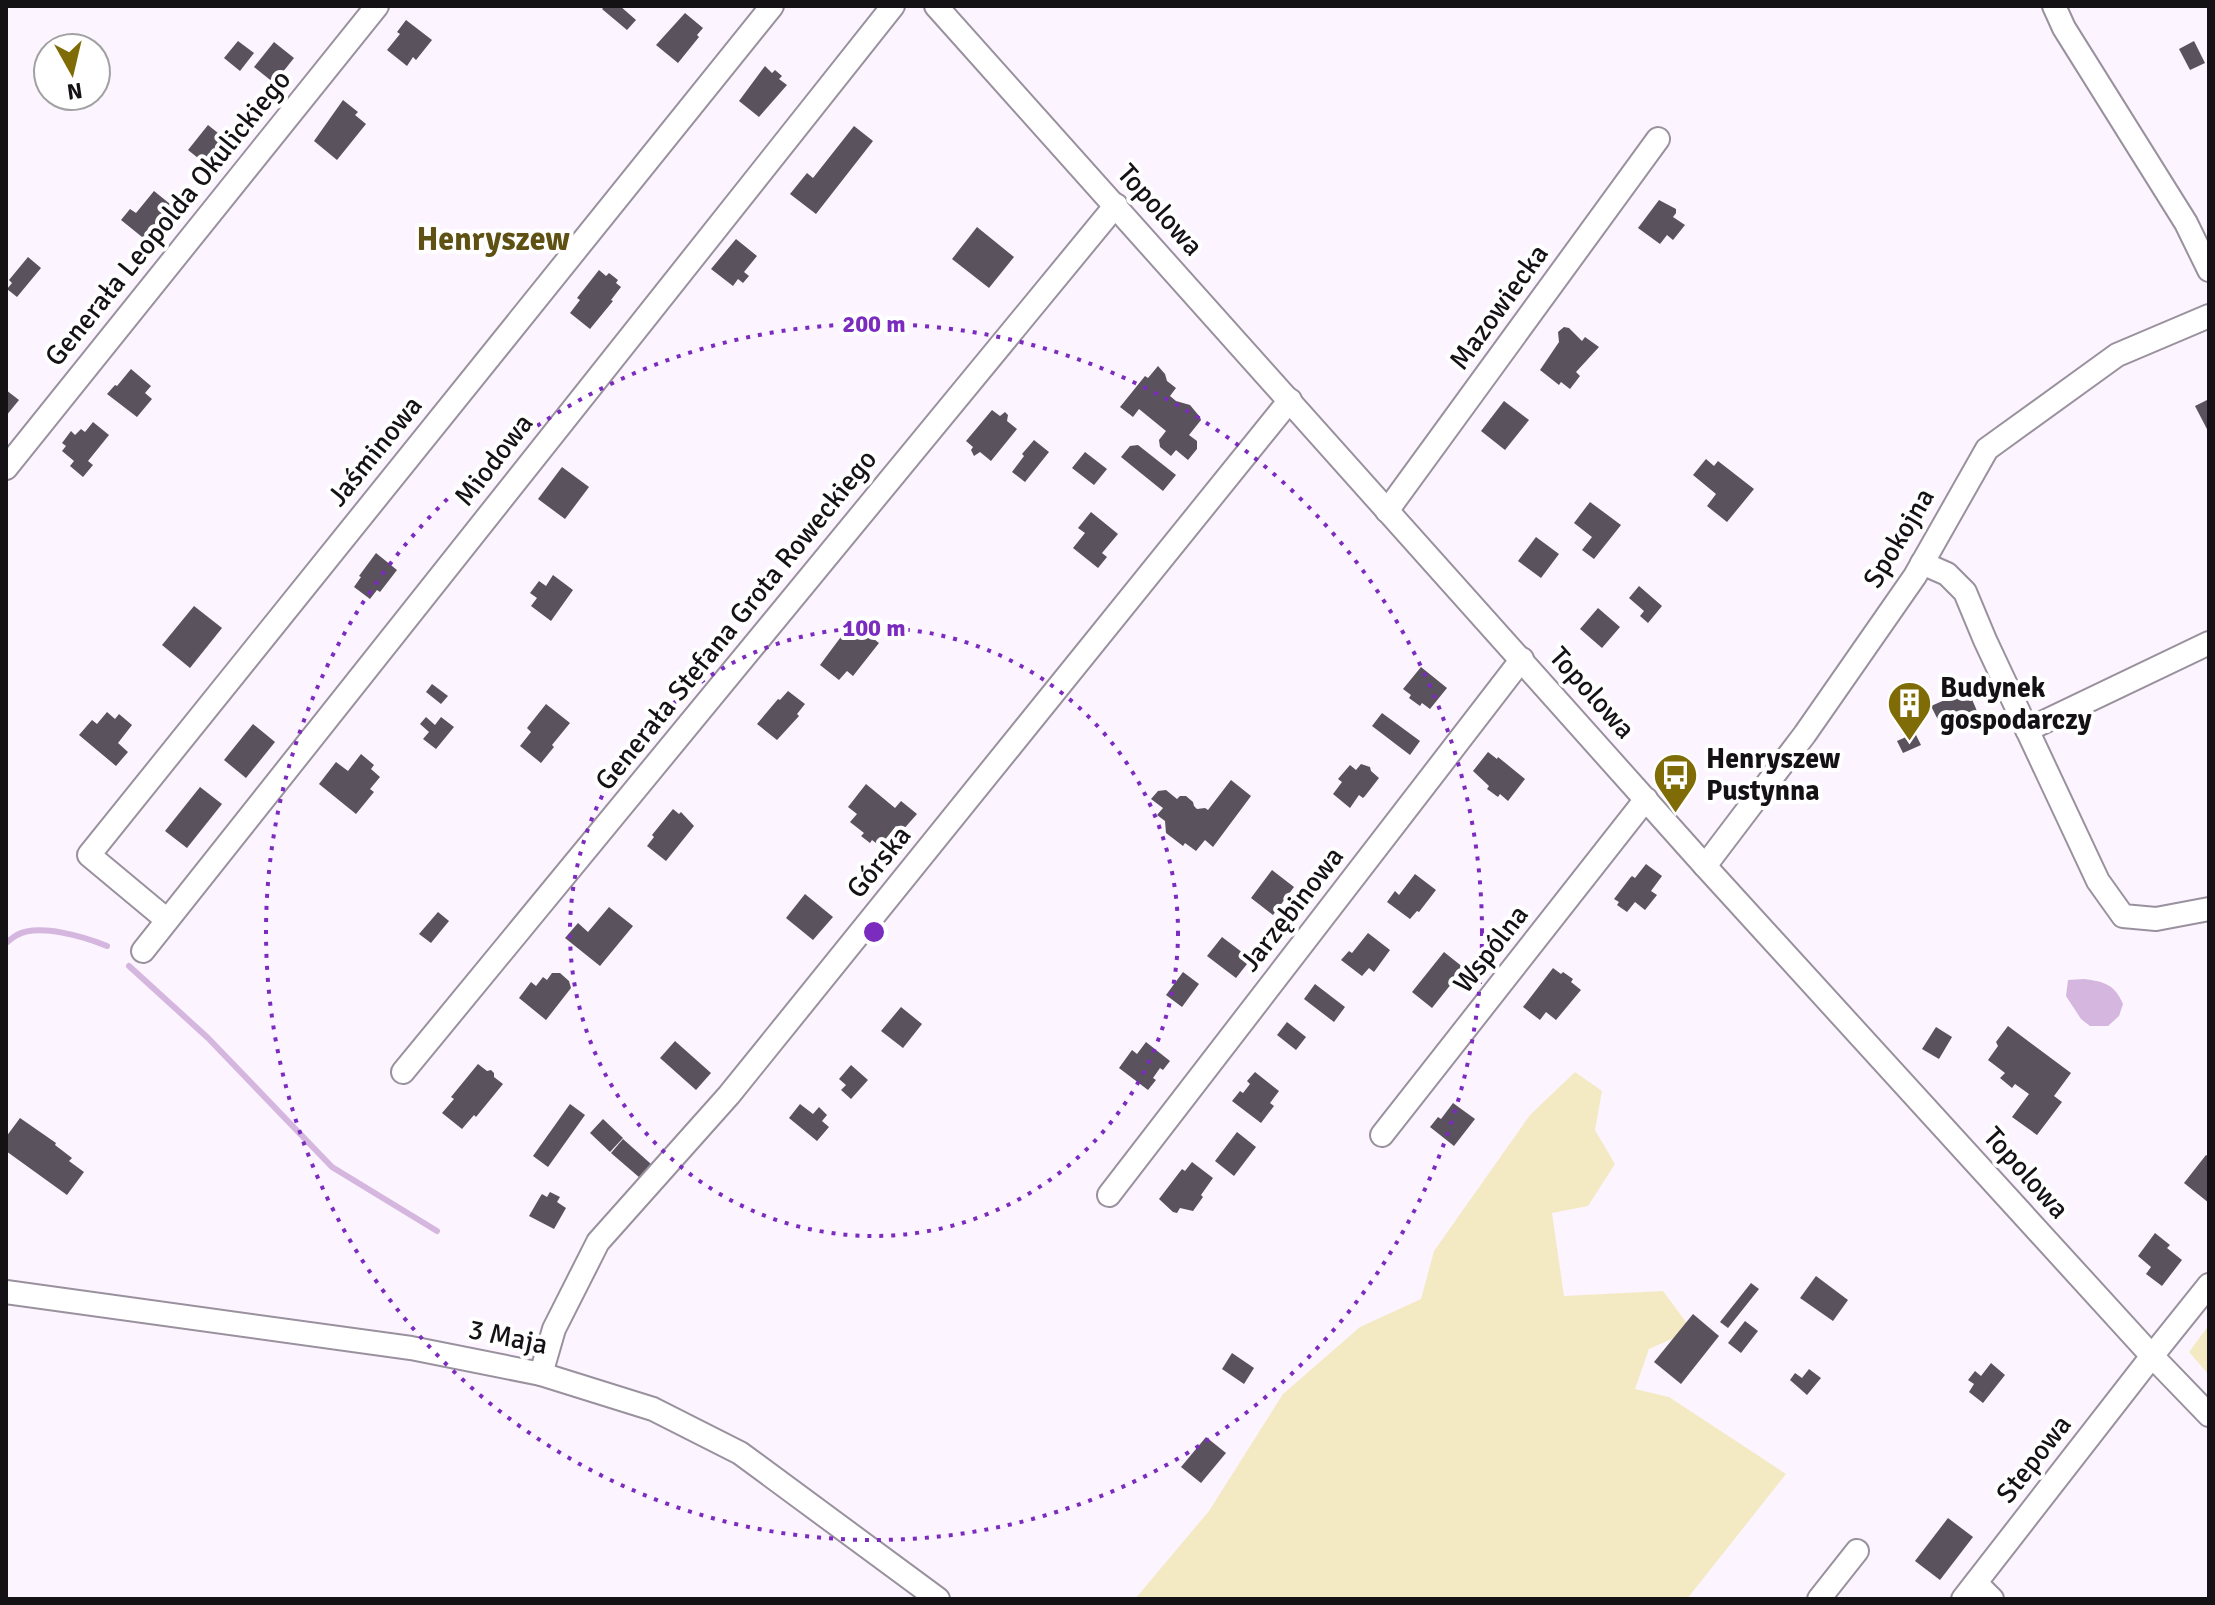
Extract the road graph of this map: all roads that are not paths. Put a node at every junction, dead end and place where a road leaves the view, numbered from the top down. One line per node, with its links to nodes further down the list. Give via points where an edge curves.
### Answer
1 (377, 6): 11 (street, Generała Leopolda Okulickiego)
2 (772, 6): 20 (street, Jaśminowa, via 89,855)
3 (893, 6): 20 (street, Miodowa)
4 (936, 6): 7 (street, Topolowa)
5 (2054, 6): 8 (street)
6 (1658, 139): 12 (street, Mazowiecka)
7 (1116, 205): 10 (street, Topolowa); 22 (street, Generała Stefana Grota Roweckiego)
8 (2209, 270)
9 (2209, 316): 13 (street, Spokojna, via 2117,355 1987,449)
10 (1290, 400): 12 (street, Topolowa); 28 (street, Górska, via 729,1095 598,1242 554,1329)
11 (6, 468)
12 (1387, 511): 15 (street, Topolowa)
13 (1922, 563): 16 (street, via 1947,574 1965,592); 18 (street, Spokojna, via 1805,734)
14 (2209, 643): 16 (street)
15 (1522, 659): 17 (street, Topolowa); 24 (street, Jarzębinowa)
16 (2027, 730): 19 (street, via 2098,881 2123,916 2156,919)
17 (1646, 799): 18 (street, Topolowa); 23 (street, Wspólna)
18 (1705, 866): 27 (street, Topolowa)
19 (2209, 909)
20 (167, 920): 21 (street, Miodowa)
21 (143, 951)
22 (403, 1072)
23 (1382, 1135)
24 (1109, 1195)
25 (2209, 1285): 27 (street, Stepowa)
26 (6, 1292): 28 (street, 3 Maja, via 411,1348)
27 (2152, 1356): 29 (street, Topolowa); 31 (street, Stepowa)
28 (541, 1374): 32 (street, 3 Maja, via 653,1409 740,1453)
29 (2209, 1415)
30 (1857, 1551): 33 (street)
31 (1977, 1594)
32 (938, 1599)
33 (1819, 1599)

